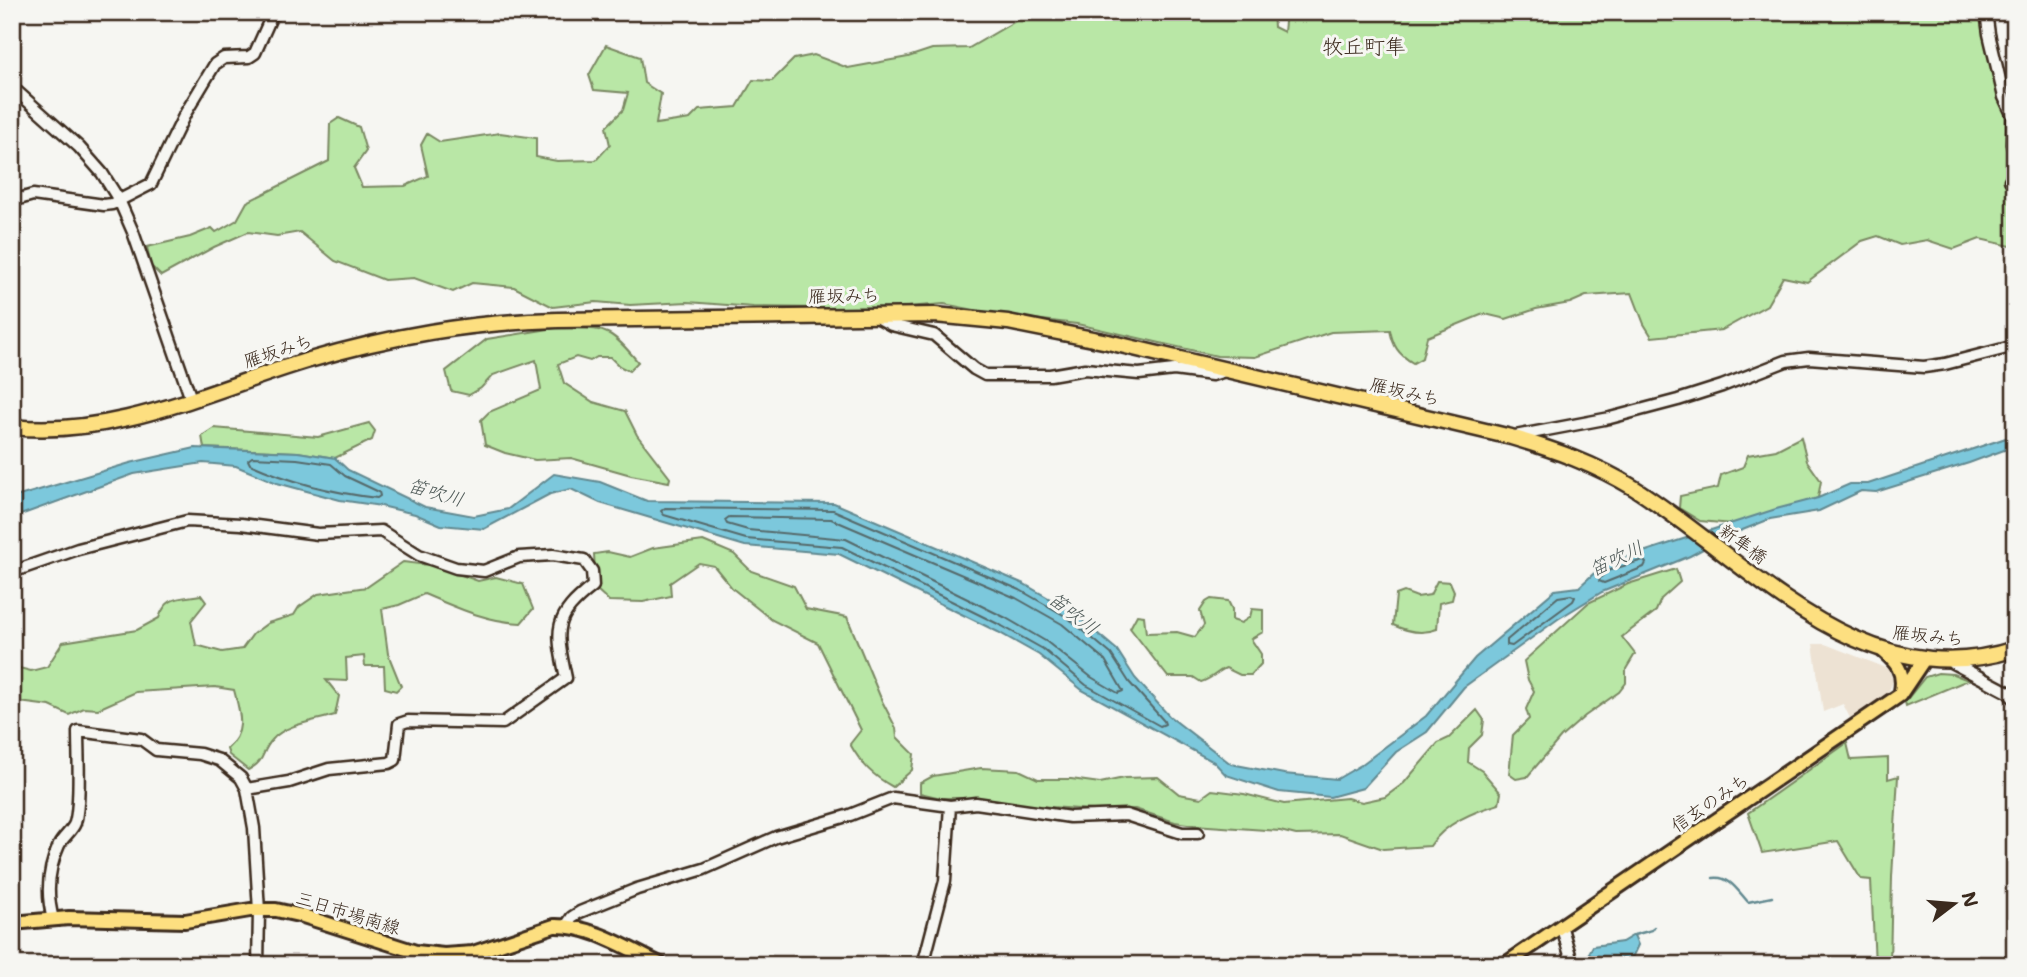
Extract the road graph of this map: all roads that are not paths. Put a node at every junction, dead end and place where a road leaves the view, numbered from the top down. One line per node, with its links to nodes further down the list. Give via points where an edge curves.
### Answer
1 (1986, 12): 4 (street, via 2004,97 2013,116)
2 (275, 13): 7 (street, via 255,53 215,64 151,184)
3 (12, 87): 7 (street, via 79,147)
4 (2015, 155)
5 (2015, 173): 6 (street, via 2010,180)
6 (2015, 184)
7 (119, 200): 8 (street, via 104,205 33,195); 12 (street)
8 (12, 201)
9 (874, 315): 11 (highway, 雁坂みち, via 971,317 1046,328); 11 (street, via 891,326 934,335 985,375 1095,368 1139,374 1174,370 1212,375); 12 (highway, 雁坂みち, via 514,321 450,327 369,343)
10 (2015, 346): 14 (street, via 1924,367 1809,358 1786,361 1678,400)
11 (1229, 370): 14 (highway, 雁坂みち)
12 (191, 399): 13 (highway, 雁坂みち, via 123,421 58,429)
13 (12, 427)
14 (1511, 437): 15 (highway, 雁坂みち, via 1603,470)
15 (1661, 508): 17 (highway, 新隼橋)
16 (12, 572): 24 (street, via 78,549 187,521 318,534 381,531 419,555 456,568 484,571 519,557 553,555 584,561 592,571 593,586 562,615 558,637 566,678 503,723 408,721 399,724 394,760 389,763 329,769)
17 (1803, 612): 19 (highway, 雁坂みち)
18 (2015, 649): 21 (highway, 雁坂みち, via 1983,658)
19 (1882, 650): 20 (highway, 雁坂みち); 22 (main road, via 1898,664)
20 (1925, 658): 21 (highway, 雁坂みち); 22 (main road, 信玄のみち)
21 (1948, 660): 23 (street)
22 (1900, 695): 30 (main road, 信玄のみち)
23 (2015, 699)
24 (247, 789): 27 (street); 28 (street, via 219,760 156,750 141,740 78,731 74,824 60,843 50,875)
25 (950, 806): 26 (street, via 976,803 1070,817 1126,815 1182,833); 31 (street, via 893,798 608,900 580,912); 34 (street, via 945,881)
26 (1198, 833)
27 (259, 911): 28 (main road, 三日市場南線, via 185,921); 31 (main road, 三日市場南線, via 287,912 416,952 444,955 473,953); 32 (street)
28 (53, 919): 29 (main road, 三日市場南線)
29 (12, 923)
30 (1561, 925): 35 (main road, 信玄のみち); 36 (street)
31 (566, 926): 33 (main road, 三日市場南線, via 583,928)
32 (258, 965)
33 (662, 965)
34 (923, 965)
35 (1504, 965)
36 (1573, 965)

